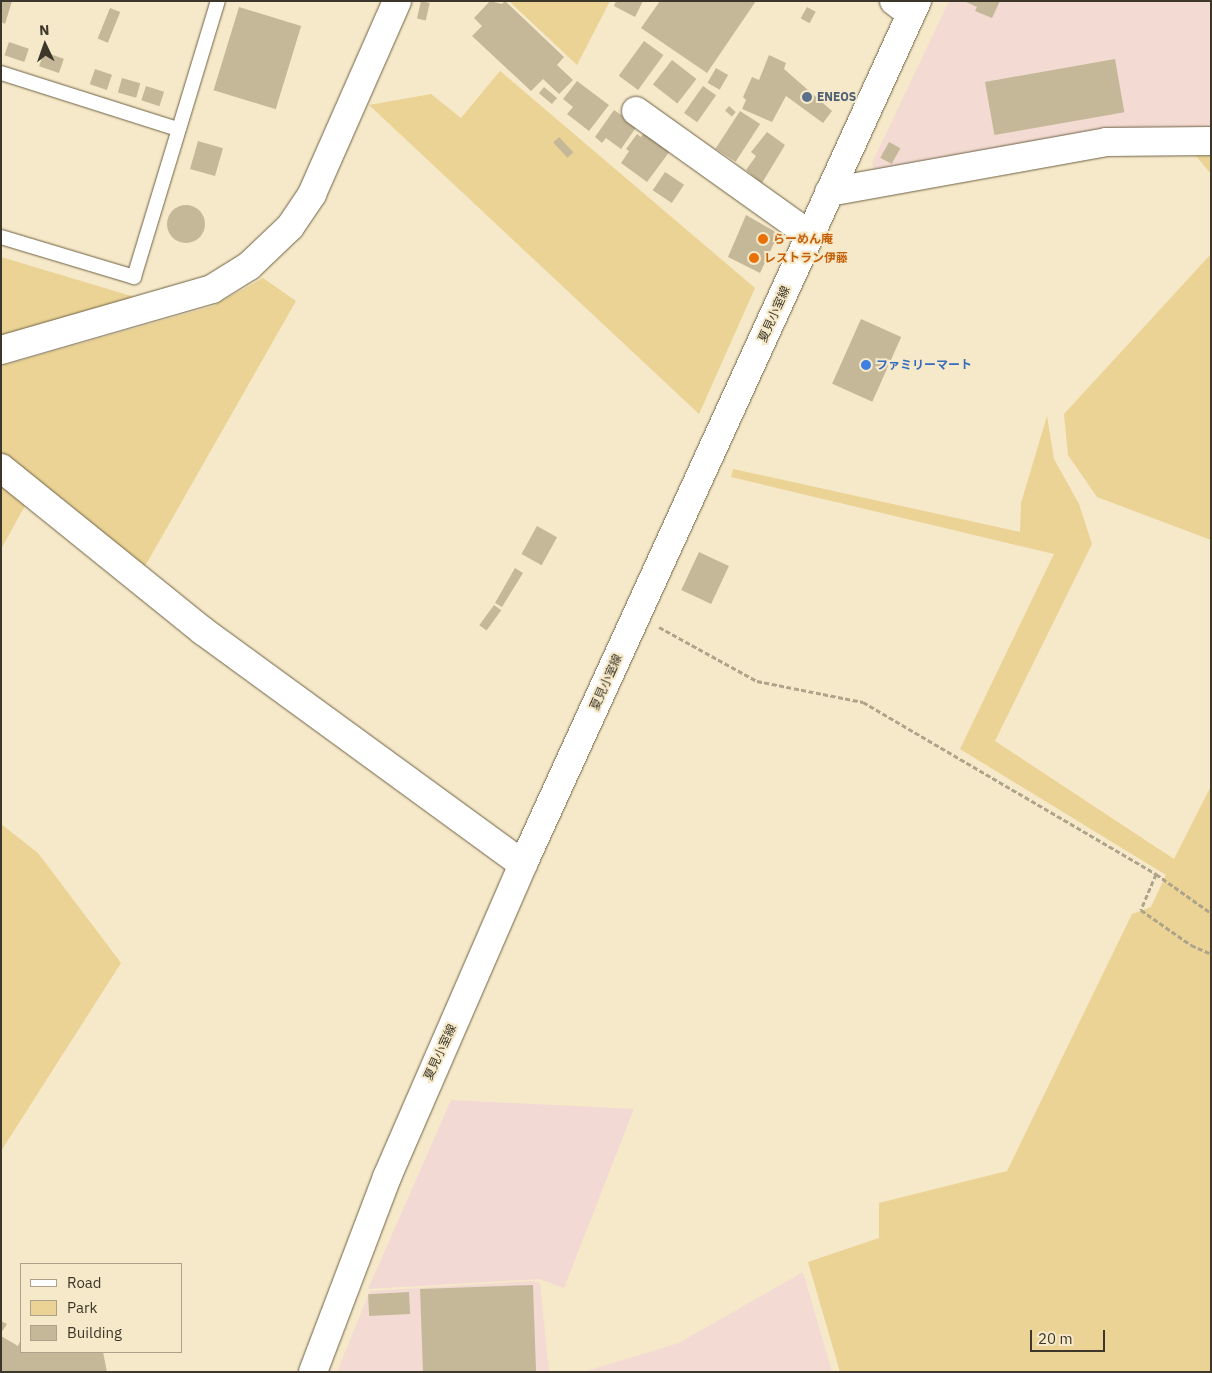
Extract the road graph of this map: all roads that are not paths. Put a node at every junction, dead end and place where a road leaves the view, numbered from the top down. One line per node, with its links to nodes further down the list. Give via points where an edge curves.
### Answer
1 (218, 1): 6 (lane)
2 (390, 3): 11 (street, via 312,194 290,227 249,266 212,289)
3 (908, 5): 8 (street, 夏見小室線)
4 (1, 74): 6 (lane)
5 (636, 111): 9 (street)
6 (178, 128): 10 (lane, via 134,277)
7 (1211, 141): 8 (street, via 1106,142)
8 (829, 192): 9 (street, 夏見小室線)
9 (810, 235): 13 (street, 夏見小室線)
10 (1, 237)
11 (1, 350)
12 (1, 468): 13 (street, via 202,631)
13 (523, 864): 14 (street, 夏見小室線, via 387,1177)
14 (312, 1372)

